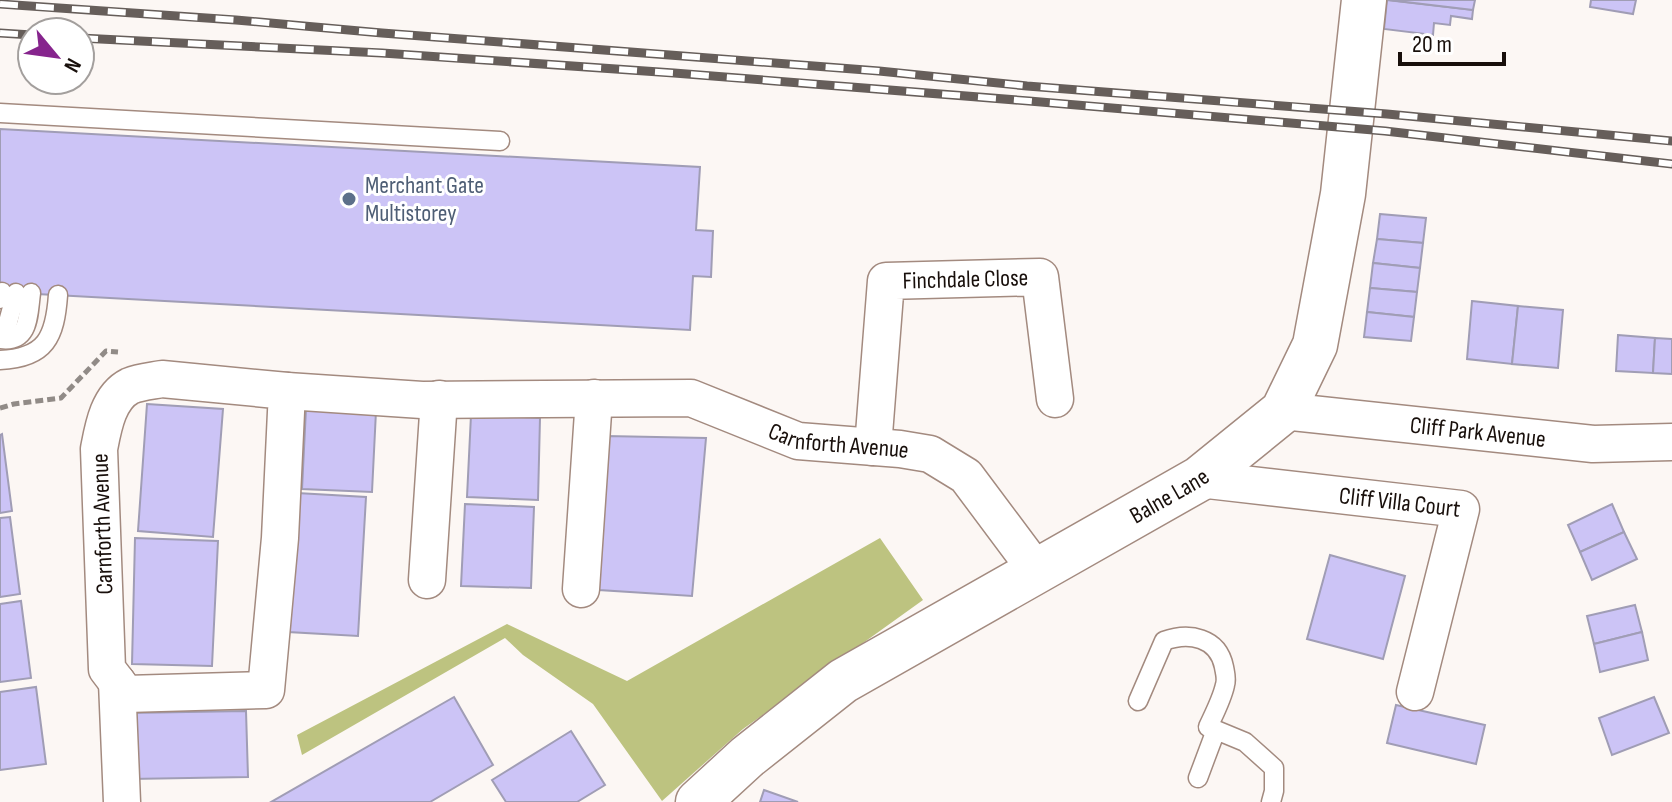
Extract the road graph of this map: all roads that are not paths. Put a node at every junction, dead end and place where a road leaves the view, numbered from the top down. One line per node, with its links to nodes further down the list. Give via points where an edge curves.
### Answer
1 (1364, 0): 13 (street, Balne Lane, via 1343,194 1315,345)
2 (0, 113): 3 (lane)
3 (500, 141)
4 (12, 294): 6 (lane, via 8,322); 7 (lane, via 27,320 20,335)
5 (58, 295): 8 (lane, via 52,334 35,353)
6 (0, 329)
7 (0, 339)
8 (0, 360)
9 (287, 391): 11 (street, Carnforth Avenue); 20 (street, via 266,690 126,694); 20 (street, Carnforth Avenue, via 162,379 126,388 105,417 99,449 107,669)
10 (594, 398): 11 (street, Carnforth Avenue); 15 (street, Carnforth Avenue, via 691,398 798,441); 19 (street)
11 (439, 399): 18 (street)
12 (1055, 399): 15 (street, Finchdale Close, via 1040,277 886,281)
13 (1283, 411): 14 (street, Cliff Park Avenue, via 1593,444); 16 (street, Balne Lane)
14 (1672, 442)
15 (873, 447): 17 (street, Carnforth Avenue, via 930,454 966,476)
16 (1199, 479): 17 (street, Balne Lane); 21 (street, Cliff Villa Court, via 1461,509)
17 (1037, 571): 26 (street, Balne Lane, via 843,681)
18 (427, 580)
19 (581, 589)
20 (117, 682): 25 (street, Carnforth Avenue)
21 (1415, 692)
22 (1138, 701): 23 (lane, via 1164,641 1193,636 1222,655 1226,674)
23 (1208, 727)
24 (1198, 778): 27 (lane, via 1216,730 1245,742 1274,768)
25 (122, 802)
26 (698, 802)
27 (1271, 802)

